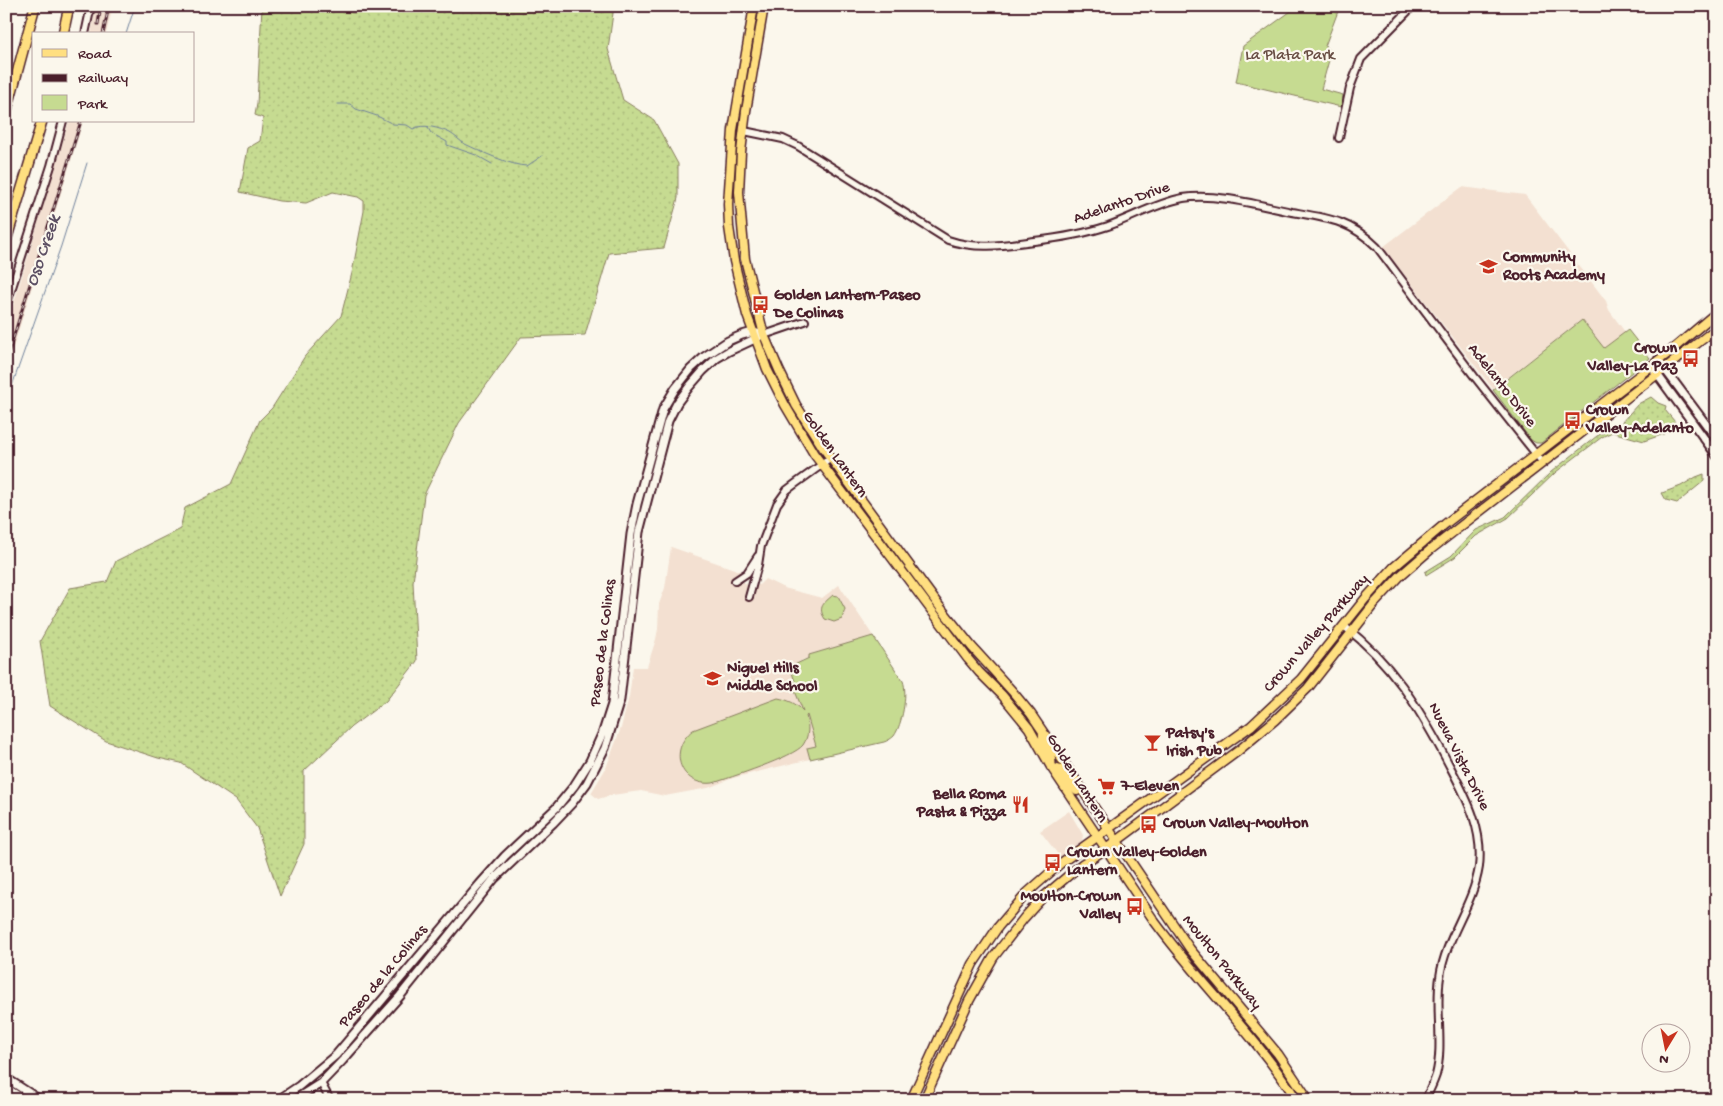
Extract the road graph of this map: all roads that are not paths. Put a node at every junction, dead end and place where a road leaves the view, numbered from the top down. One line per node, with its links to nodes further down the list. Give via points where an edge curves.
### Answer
1 (7, 6): 8 (main road)
2 (35, 6): 12 (highway)
3 (68, 6): 9 (highway)
4 (91, 6): 10 (street)
5 (754, 6): 11 (main road, Golden Lantern)
6 (764, 6): 15 (main road, Golden Lantern)
7 (1413, 6): 16 (street, via 1362,59 1350,88)
8 (6, 10)
9 (63, 32)
10 (85, 32)
11 (739, 86): 15 (main road, via 742,99 738,120); 17 (main road, Golden Lantern)
12 (6, 114)
13 (42, 122): 18 (highway)
14 (63, 122): 19 (street)
15 (744, 131): 17 (main road, via 736,139); 23 (main road, Golden Lantern, via 739,192 742,241); 32 (street, Adelanto Drive, via 783,139 798,146 948,240 972,246 1072,236 1109,226 1173,200 1203,197 1346,224 1377,247)
16 (1339, 138)
17 (730, 174): 24 (main road, Golden Lantern, via 730,234 741,292)
18 (6, 240)
19 (6, 306)
20 (1717, 312): 25 (main road, Crown Valley Parkway)
21 (805, 321): 23 (street, Paseo de la Colinas)
22 (1717, 328): 28 (main road, Crown Valley Parkway)
23 (764, 335): 24 (main road, Paseo de la Colinas); 34 (main road, Golden Lantern, via 796,405)
24 (754, 336): 27 (main road, Paseo de la Colinas, via 728,341); 29 (main road, Paseo de la Colinas, via 718,358); 36 (main road, Golden Lantern, via 775,387)
25 (1658, 360): 26 (main road, Crown Valley Parkway); 28 (main road)
26 (1650, 366): 30 (main road); 32 (main road, Crown Valley Parkway)
27 (691, 369): 29 (main road); 52 (main road, Paseo de la Colinas, via 663,409 637,504 624,585 612,704 590,761 556,808 486,877 346,1045)
28 (1665, 370): 30 (main road, Crown Valley Parkway); 31 (main road)
29 (698, 376): 54 (main road, Paseo de la Colinas, via 672,412 643,512 620,700 599,760 572,803 494,879 400,996 344,1060)
30 (1657, 376): 33 (main road); 35 (main road, Crown Valley Parkway)
31 (1717, 439)
32 (1536, 454): 35 (street, Adelanto Drive); 41 (main road, Crown Valley Parkway, via 1394,566)
33 (1717, 456)
34 (830, 458): 36 (street); 43 (main road, Golden Lantern)
35 (1543, 463): 42 (main road, Crown Valley Parkway, via 1401,575)
36 (821, 464): 37 (street, via 787,490 777,504); 40 (main road, Golden Lantern)
37 (758, 554): 38 (street, via 748,572); 39 (street)
38 (735, 581)
39 (749, 597)
40 (940, 624): 43 (main road, via 946,624 966,650); 44 (main road, Golden Lantern)
41 (1344, 626): 42 (street, Nueva Vista Drive); 48 (main road, Crown Valley Parkway, via 1301,679 1251,726)
42 (1352, 633): 50 (main road, Crown Valley Parkway, via 1308,688 1275,720); 67 (street, Nueva Vista Drive, via 1398,678 1417,707 1472,808 1478,834 1477,878 1451,939 1440,976 1436,1074)
43 (976, 652): 44 (main road, via 975,659); 45 (main road, Golden Lantern, via 1012,691)
44 (986, 679): 46 (main road, Golden Lantern, via 1029,728)
45 (1043, 732): 46 (main road, via 1042,739 1051,755); 47 (main road, Golden Lantern)
46 (1051, 767): 47 (main road, via 1061,770 1077,791); 49 (main road, Golden Lantern)
47 (1083, 789): 48 (main road, Golden Lantern)
48 (1110, 829): 49 (main road, Crown Valley Parkway); 50 (main road, Golden Lantern)
49 (1098, 838): 51 (main road, Golden Lantern); 63 (main road, Crown Valley Parkway, via 1027,893 985,944)
50 (1117, 840): 51 (main road, Crown Valley Parkway); 66 (main road, Moulton Parkway, via 1190,949 1278,1054)
51 (1106, 849): 64 (main road, Crown Valley Parkway, via 1082,864 1042,898 993,958 969,1001); 65 (main road, Moulton Parkway, via 1172,946 1251,1039)
52 (322, 1068): 54 (main road, via 324,1073); 56 (main road, Paseo de la Colinas)
53 (6, 1078): 58 (main road)
54 (320, 1082): 56 (main road); 61 (main road, Paseo de la Colinas); 62 (street)
55 (6, 1084): 58 (main road)
56 (300, 1086): 60 (main road, Paseo de la Colinas)
57 (6, 1088): 58 (main road)
58 (28, 1097): 59 (main road)
59 (40, 1100)
60 (278, 1100)
61 (294, 1100)
62 (330, 1100)
63 (910, 1100)
64 (924, 1100)
65 (1297, 1100)
66 (1309, 1100)
67 (1426, 1100)

